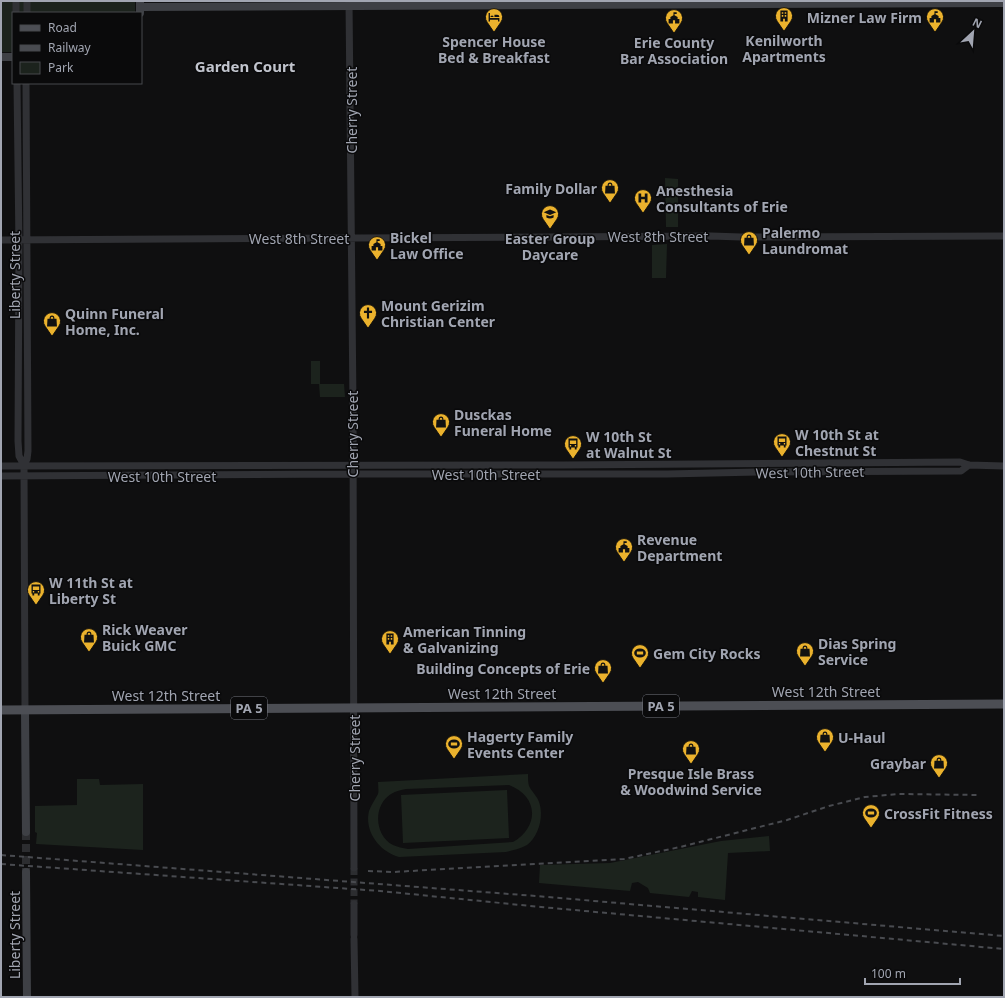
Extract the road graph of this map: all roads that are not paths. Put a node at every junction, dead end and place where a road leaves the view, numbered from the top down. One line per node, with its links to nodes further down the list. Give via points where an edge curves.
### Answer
1 (16, 1): 6 (street)
2 (27, 1): 7 (street)
3 (349, 3): 4 (main road); 5 (main road); 13 (street, Cherry Street)
4 (1004, 3)
5 (140, 7)
6 (16, 12)
7 (27, 12)
8 (1, 57): 9 (main road)
9 (12, 57)
10 (18, 84): 14 (street, Liberty Street)
11 (26, 84): 16 (street, Liberty Street)
12 (1004, 236): 13 (street, West 8th Street)
13 (351, 237): 16 (street, West 8th Street); 21 (street, Cherry Street)
14 (19, 239): 15 (street, West 8th Street); 16 (street, West 8th Street); 19 (street, Liberty Street, via 18,456)
15 (1, 240)
16 (28, 240): 19 (street, Liberty Street, via 28,451)
17 (877, 462): 18 (street, West 10th Street); 24 (street, West 10th Street, via 960,462); 27 (street)
18 (667, 464): 23 (street, West 10th Street); 31 (street)
19 (24, 465): 20 (street, West 10th Street); 25 (street, West 10th Street); 34 (street, Liberty Street)
20 (248, 465): 21 (street, West 10th Street); 32 (street)
21 (352, 465): 22 (street, West 10th Street); 28 (street, Cherry Street)
22 (457, 465): 23 (street, West 10th Street); 29 (street)
23 (563, 465): 30 (street)
24 (969, 465): 26 (street, West 10th Street); 27 (street, West 10th Street, via 961,471)
25 (1, 466)
26 (1004, 466)
27 (877, 471): 31 (street, West 10th Street)
28 (352, 474): 29 (street, West 10th Street); 32 (street, West 10th Street); 36 (street, Cherry Street)
29 (457, 474): 30 (street, West 10th Street)
30 (563, 474): 31 (street, West 10th Street)
31 (667, 474)
32 (248, 475): 34 (street, West 10th Street)
33 (1, 476): 34 (street, West 10th Street)
34 (24, 476): 38 (street, Liberty Street)
35 (1004, 704): 36 (main road, West 12th Street / PA 5)
36 (354, 708): 38 (main road, West 12th Street / PA 5); 40 (street, Cherry Street)
37 (1, 710): 38 (main road, West 12th Street / PA 5)
38 (25, 710): 39 (main road, Liberty Street)
39 (26, 832)
40 (354, 868)
41 (26, 872): 43 (main road, Liberty Street)
42 (354, 904): 44 (street)
43 (27, 997)
44 (355, 997)

